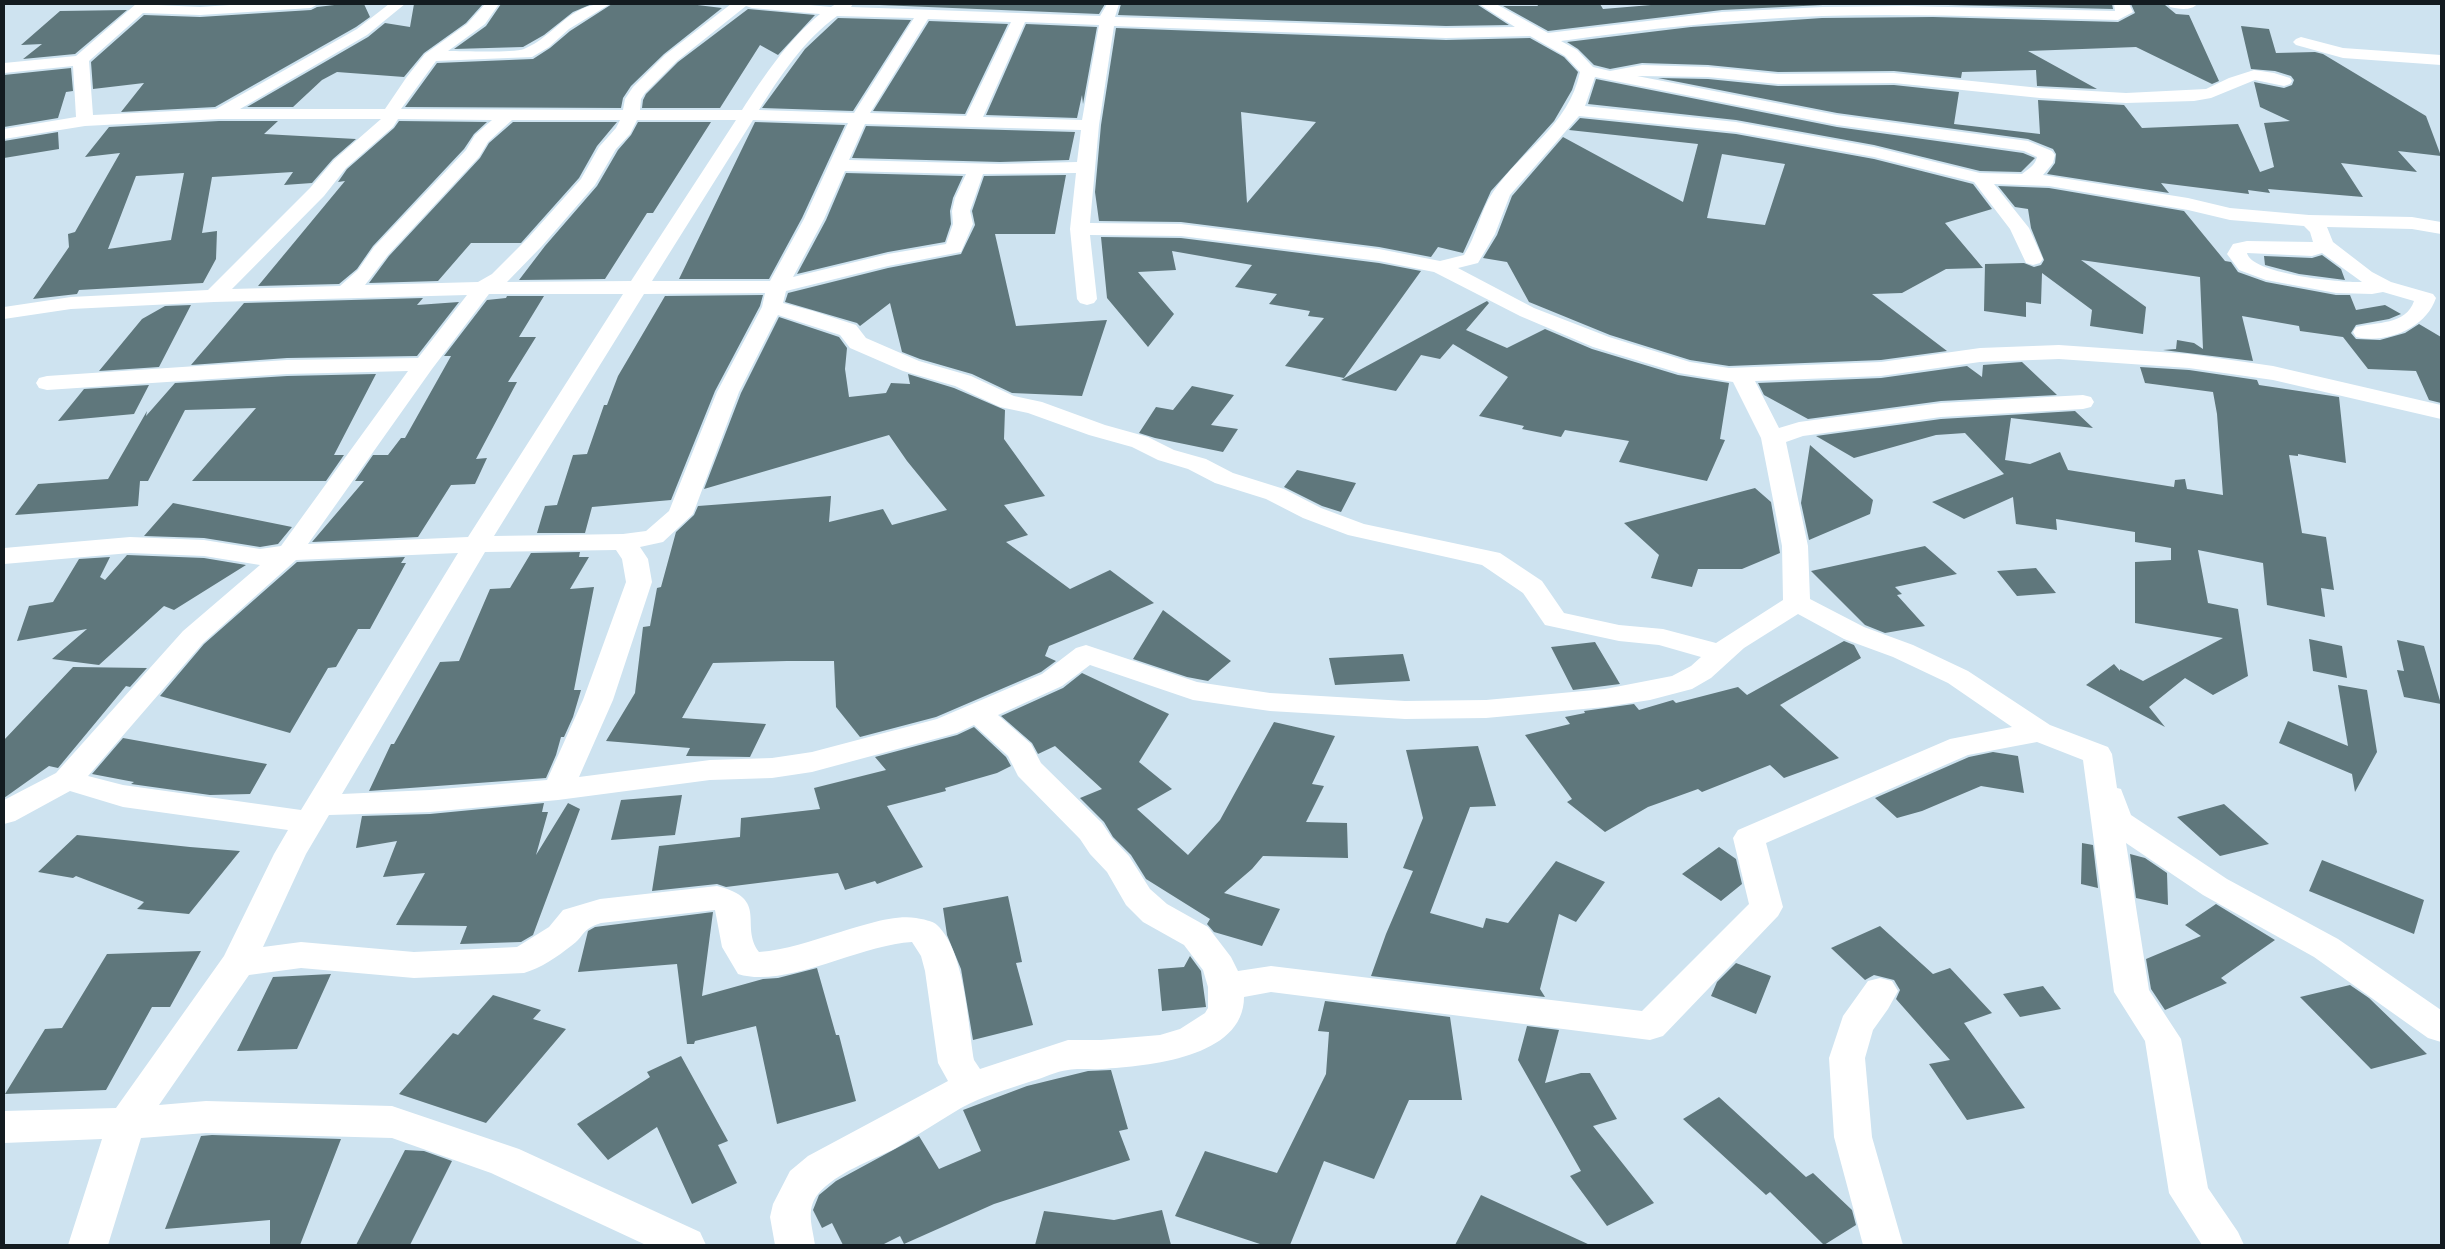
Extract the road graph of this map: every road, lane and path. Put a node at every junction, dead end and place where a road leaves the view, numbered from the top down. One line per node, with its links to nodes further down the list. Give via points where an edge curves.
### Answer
1 (311, 4): 12 (street, via 200,11)
2 (398, 4): 30 (street, via 362,32)
3 (492, 4): 21 (street, via 474,27)
4 (603, 4): 21 (street, via 564,26 544,44 526,54)
5 (740, 4): 32 (street, via 650,78 633,99)
6 (752, 4): 13 (street)
7 (1114, 4): 17 (street)
8 (1486, 4): 18 (street)
9 (2122, 4): 14 (street, via 2126,12 2118,16)
10 (2175, 4): 11 (street)
11 (2190, 4)
12 (141, 6): 22 (street)
13 (838, 8): 15 (street); 33 (street, via 804,36 769,81)
14 (1806, 8): 19 (street, via 1692,18)
15 (924, 14): 16 (street); 34 (street)
16 (1020, 18): 17 (street); 36 (street)
17 (1108, 20): 18 (street, via 1446,33); 37 (street)
18 (1531, 31): 19 (street)
19 (1547, 38): 25 (street, via 1571,53)
20 (2301, 42): 23 (street, via 2343,53)
21 (432, 56): 29 (street, via 393,107)
22 (82, 60): 24 (street); 35 (street)
23 (2441, 60)
24 (4, 68)
25 (1588, 71): 26 (street); 28 (street, via 1586,86)
26 (1612, 74): 27 (street, via 1642,70 1778,79 1894,78 2126,98 2211,93 2254,75); 43 (street, via 1837,120 2028,146 2046,155 2046,162)
27 (2284, 81)
28 (1574, 110): 42 (street, via 1770,132 1874,152); 49 (street, via 1501,194 1485,236 1471,259)
29 (393, 113): 30 (street); 31 (street); 54 (street, via 387,123 340,164 317,192)
30 (219, 114): 35 (street)
31 (508, 114): 32 (street); 53 (street)
32 (631, 114): 33 (street); 51 (street, via 624,130 608,147 589,181 498,278)
33 (749, 115): 34 (street); 52 (street)
34 (859, 118): 36 (street); 39 (street)
35 (84, 121): 38 (street)
36 (972, 122): 37 (street)
37 (1090, 125): 40 (street)
38 (4, 134)
39 (840, 165): 41 (street); 55 (street)
40 (1087, 167): 41 (street); 46 (street)
41 (977, 168): 55 (street, via 964,198 963,224 954,248 879,262)
42 (1980, 178): 43 (street); 48 (street, via 2019,228)
43 (2026, 180): 44 (street, via 2150,197 2256,217)
44 (2310, 221): 45 (street, via 2412,222); 47 (street, via 2319,230)
45 (2441, 227)
46 (1080, 229): 49 (street, via 1182,230 1379,255); 56 (street)
47 (2324, 245): 50 (street); 50 (street, via 2312,250 2247,246 2240,248 2238,254 2244,265 2285,278 2360,289)
48 (2033, 259)
49 (1440, 267): 60 (street, via 1527,312 1600,342 1687,368)
50 (2384, 286): 58 (street, via 2426,298 2425,304 2420,312 2402,325)
51 (483, 288): 52 (street); 53 (street); 59 (street)
52 (637, 288): 55 (street); 66 (street)
53 (346, 292): 54 (street)
54 (214, 296): 57 (street, via 71,303)
55 (774, 297): 65 (street, via 728,392 680,514 654,537); 70 (street, via 806,315 848,330 858,342 911,366 962,381 1008,402 1034,407 1140,442 1224,478 1276,494 1312,513 1357,530 1491,559 1533,586 1555,619 1619,633 1663,636)
56 (1087, 299)
57 (4, 313)
58 (2364, 332)
59 (424, 364): 61 (street, via 287,367); 67 (street)
60 (1740, 374): 63 (street, via 1881,369 1980,355 2059,352 2181,360 2273,373); 64 (street)
61 (47, 383)
62 (2083, 402): 64 (street, via 1942,410 1799,429)
63 (2441, 412)
64 (1773, 438): 69 (street, via 1795,546)
65 (624, 542): 66 (street); 75 (street, via 635,559 639,582 598,700)
66 (476, 544): 67 (street); 77 (street)
67 (289, 553): 68 (street, via 260,557 204,548 130,545); 74 (street, via 192,637)
68 (4, 556)
69 (1797, 603): 70 (street, via 1751,630); 72 (street, via 1854,633 1903,651 1958,677)
70 (1721, 653): 71 (street, via 1702,672 1682,683 1650,691 1553,704 1405,710 1270,702 1193,691 1086,654 1052,680)
71 (977, 712): 75 (street, via 947,726 812,762 772,768 710,770); 79 (street, via 1020,751 1029,769 1091,831 1100,846 1118,864 1138,897 1155,913 1196,936 1219,966)
72 (2039, 732): 73 (street); 79 (street, via 1961,746 1749,838 1766,907 1650,1026 1271,979)
73 (2098, 754): 81 (street, via 2117,821 2215,887 2326,948); 89 (street, via 2132,992 2163,1040 2190,1194)
74 (67, 780): 76 (street); 77 (street, via 123,796)
75 (558, 790): 77 (street)
76 (4, 813)
77 (314, 814): 78 (street, via 290,854)
78 (238, 964): 82 (street, via 301,955 414,965 524,960 561,936 575,919 600,911 717,898 725,898 730,904 736,918 737,941 750,964 791,961 878,934 915,929 922,931 934,945 944,983 957,1065); 83 (street)
79 (1226, 987): 82 (street, via 1226,1010 1218,1024 1191,1040 1160,1049 1068,1055)
80 (1880, 990): 88 (street, via 1856,1026 1847,1058 1853,1137)
81 (2441, 1028)
82 (973, 1086): 87 (street, via 822,1168 804,1183 790,1218)
83 (126, 1123): 84 (street); 85 (street); 86 (street, via 206,1117 392,1122 505,1161)
84 (4, 1127)
85 (88, 1245)
86 (686, 1245)
87 (795, 1245)
88 (1883, 1245)
89 (2224, 1245)

